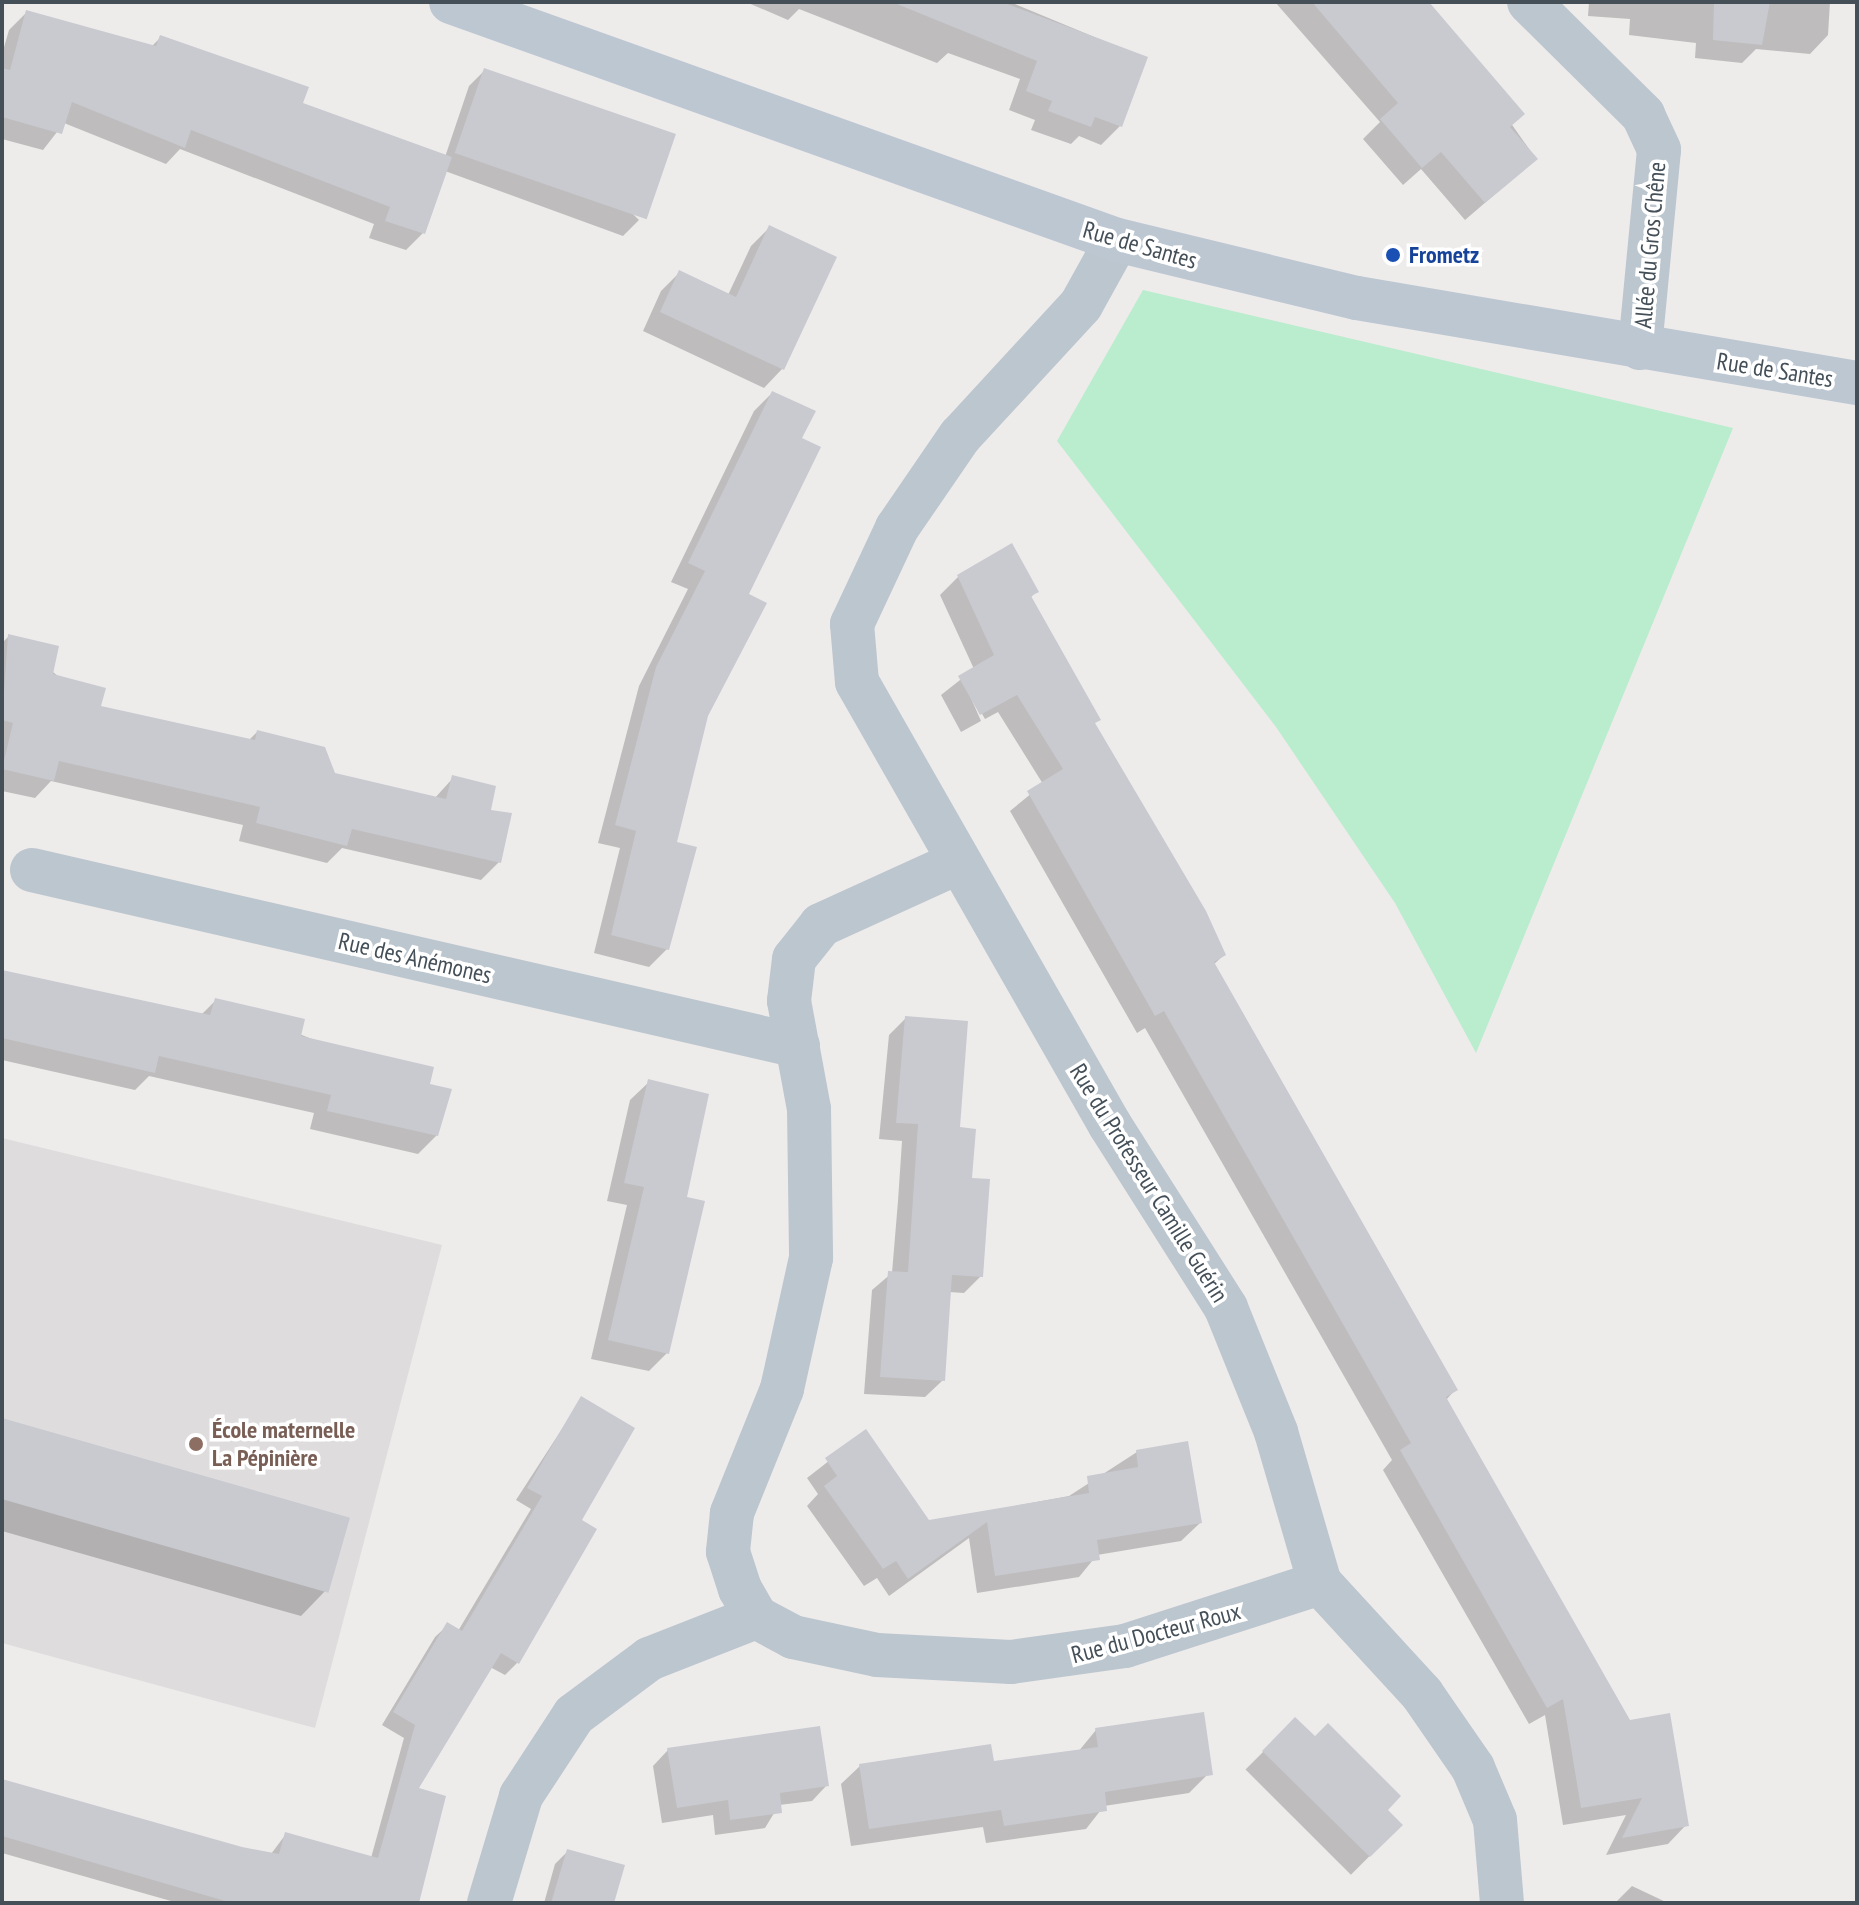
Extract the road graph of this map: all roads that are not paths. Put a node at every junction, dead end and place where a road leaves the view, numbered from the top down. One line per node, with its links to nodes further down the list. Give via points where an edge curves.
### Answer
1 (451, 2): 3 (street, Rue de Santes)
2 (1529, 2): 4 (street, Allée du Gros Chêne, via 1643,115 1659,150)
3 (1117, 240): 4 (street, Rue de Santes, via 1312,289); 6 (street, Rue du Professeur Camille Guérin, via 1081,305 960,436 897,528 852,624 857,682)
4 (1640, 348): 5 (street, Rue de Santes)
5 (1857, 383)
6 (959, 862): 8 (street, via 835,916 801,946 789,986); 9 (street, Rue du Professeur Camille Guérin, via 1110,1125 1226,1308 1276,1432)
7 (32, 870): 8 (street, Rue des Anémones)
8 (798, 1046): 10 (street, via 810,1125 811,1258 782,1389 727,1537 740,1589)
9 (1320, 1583): 10 (street, Rue du Docteur Roux, via 1125,1646 1011,1662 877,1655 793,1637); 12 (street, Rue du Professeur Camille Guérin, via 1422,1694 1473,1768 1495,1820)
10 (756, 1617): 11 (street, via 649,1659 574,1715 521,1796)
11 (489, 1903)
12 (1502, 1903)

